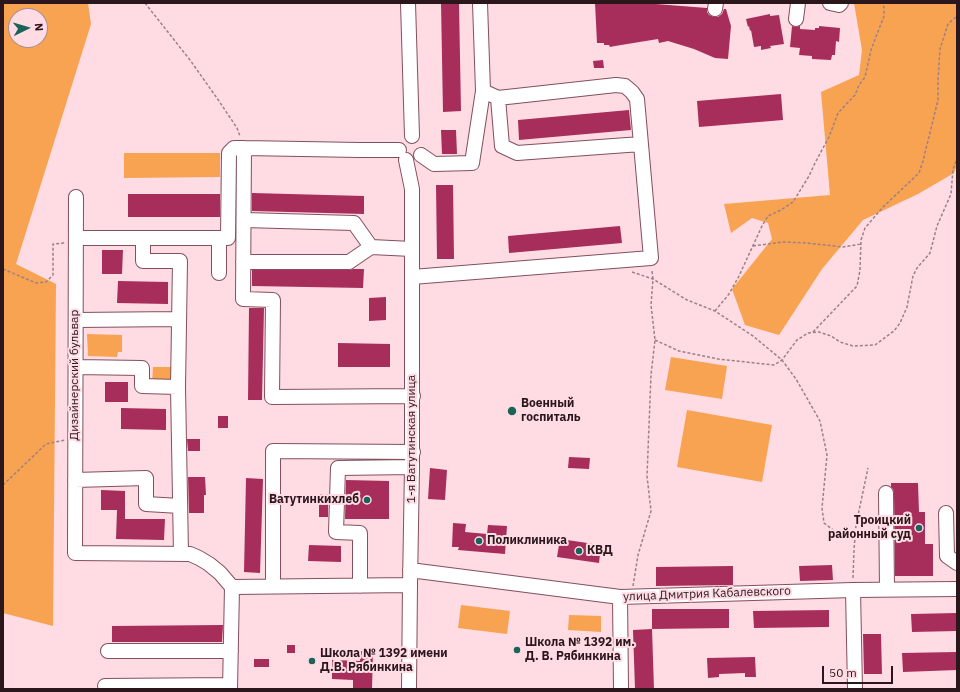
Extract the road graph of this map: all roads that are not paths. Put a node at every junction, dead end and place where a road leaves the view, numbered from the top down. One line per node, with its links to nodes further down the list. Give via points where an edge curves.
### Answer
1 (408, 3): 9 (street)
2 (480, 3): 7 (street)
3 (798, 3): 6 (street)
4 (830, 3): 5 (street)
5 (841, 3)
6 (796, 19)
7 (483, 91): 8 (street); 12 (street, via 472,163 434,164)
8 (498, 98): 10 (street, via 502,146 516,153); 10 (street, via 625,86 637,99)
9 (412, 136): 12 (street, via 404,139 400,146); 12 (street, via 420,140 423,151)
10 (641, 144): 22 (street, via 651,258)
11 (244, 148): 12 (street, via 352,150); 14 (street); 16 (street, via 234,148 229,153 228,238)
12 (411, 156): 19 (street, 1-я Ватутинская улица)
13 (76, 197): 17 (street, Дизайнерский бульвар)
14 (244, 220): 18 (street, via 354,223); 20 (street)
15 (143, 238): 16 (street); 17 (street); 23 (street, via 143,261 180,261)
16 (219, 238): 21 (street)
17 (76, 240): 24 (street, Дизайнерский бульвар)
18 (370, 247): 19 (street); 20 (street, via 349,262)
19 (412, 249): 22 (street, 1-я Ватутинская улица)
20 (243, 262): 27 (street, via 243,298 273,300 272,397)
21 (219, 273)
22 (412, 277): 27 (street, 1-я Ватутинская улица)
23 (179, 319): 24 (street); 26 (street)
24 (76, 320): 25 (street, Дизайнерский бульвар)
25 (76, 367): 26 (street, via 142,368 142,386); 30 (street, Дизайнерский бульвар)
26 (178, 387): 32 (street)
27 (413, 396): 28 (street, 1-я Ватутинская улица)
28 (412, 452): 29 (street, 1-я Ватутинская улица); 38 (street, via 273,451)
29 (412, 467): 36 (street, 1-я Ватутинская улица); 39 (street, via 338,468 336,532 360,533)
30 (75, 480): 32 (street, via 146,478 146,504); 34 (street, Дизайнерский бульвар, via 75,553)
31 (886, 493): 43 (street)
32 (180, 506): 34 (street)
33 (946, 513): 35 (street, via 947,556)
34 (181, 554): 40 (street, via 190,554 209,564)
35 (957, 563)
36 (410, 570): 37 (street, 1-я Ватутинская улица); 44 (street, улица Дмитрия Кабалевского)
37 (410, 585): 39 (street); 49 (street, 1-я Ватутинская улица)
38 (273, 586): 39 (street); 40 (street)
39 (360, 586)
40 (232, 587): 46 (street)
41 (957, 589): 43 (street, улица Дмитрия Кабалевского)
42 (853, 590): 43 (street, улица Дмитрия Кабалевского); 44 (street, улица Дмитрия Кабалевского); 51 (street)
43 (887, 590)
44 (626, 597): 50 (street)
45 (108, 651): 46 (street)
46 (231, 651): 48 (street)
47 (106, 686): 48 (street)
48 (230, 687)
49 (409, 689)
50 (621, 689)
51 (855, 689)

